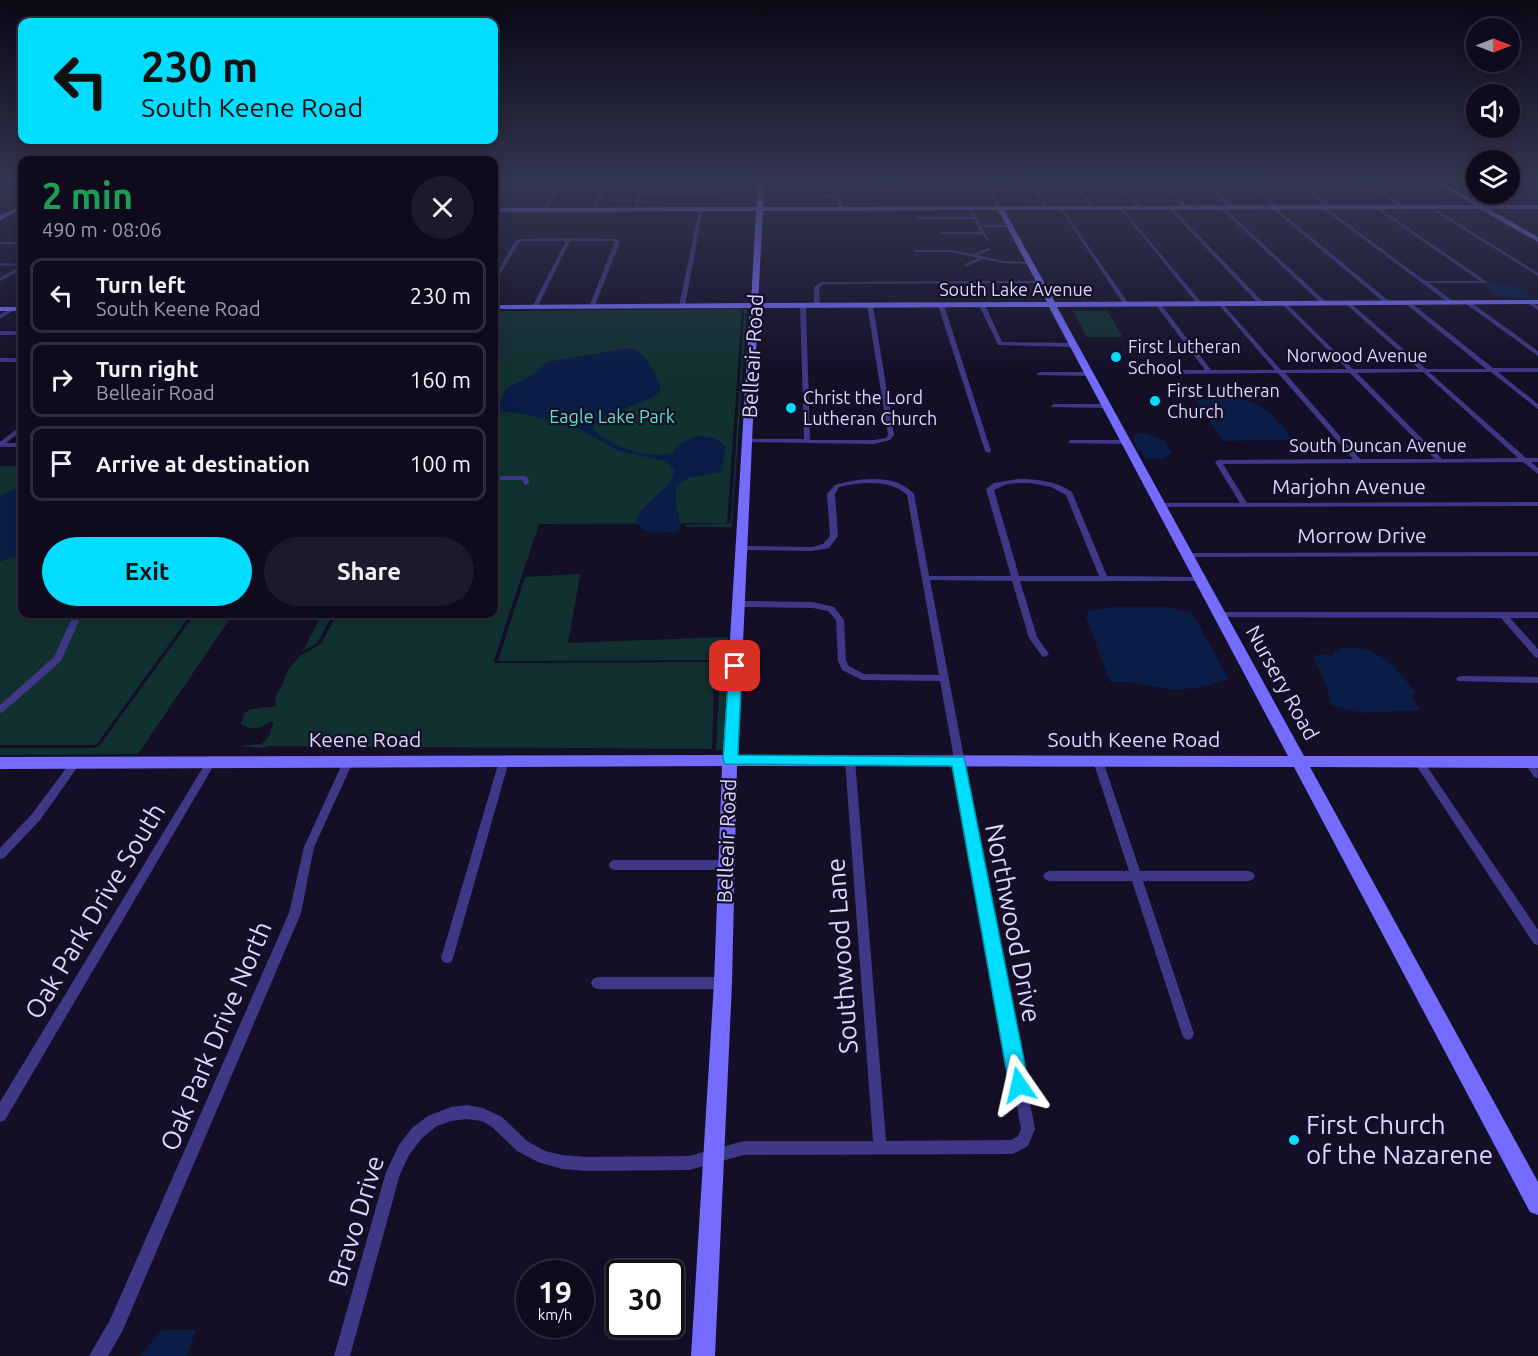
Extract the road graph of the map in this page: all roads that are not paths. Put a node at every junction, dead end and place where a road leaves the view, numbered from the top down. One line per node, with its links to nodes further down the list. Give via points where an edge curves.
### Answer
1 (514, 246): 26 (street)
2 (565, 246): 53 (street)
3 (616, 246): 54 (street)
4 (694, 246): 48 (street)
5 (758, 246): 49 (street, Belleair Road)
6 (931, 246): 18 (street)
7 (1020, 246): 21 (street, Nursery Road)
8 (1086, 246): 41 (street)
9 (1152, 246): 43 (street)
10 (1207, 246): 34 (street)
11 (1263, 246): 36 (street)
12 (1321, 246): 38 (street)
13 (1375, 246): 30 (street)
14 (1433, 246): 30 (street, via 1485,282)
15 (1492, 246): 27 (street)
16 (988, 249): 19 (street)
17 (915, 251): 18 (street)
18 (933, 251): 19 (street)
19 (973, 256): 20 (street)
20 (981, 258): 21 (street); 24 (street)
21 (1029, 263): 29 (street, Nursery Road)
22 (0, 264): 23 (street)
23 (18, 265)
24 (967, 265)
25 (18, 270): 28 (street)
26 (498, 274)
27 (1538, 275)
28 (0, 280)
29 (1039, 282): 40 (street, Nursery Road); 51 (street, via 822,283 816,287)
30 (1423, 282): 31 (street)
31 (1451, 302): 32 (street, South Lake Avenue); 39 (street, South Lake Avenue)
32 (1467, 302): 33 (street, South Lake Avenue); 63 (street)
33 (1534, 302): 55 (street)
34 (1261, 303): 35 (street, South Lake Avenue); 44 (street, South Lake Avenue)
35 (1284, 303): 36 (street, South Lake Avenue); 68 (street)
36 (1324, 303): 37 (street, South Lake Avenue)
37 (1348, 303): 38 (street, South Lake Avenue); 69 (street)
38 (1388, 303): 39 (street, South Lake Avenue)
39 (1408, 303): 70 (street)
40 (1052, 304): 41 (street, South Lake Avenue); 47 (street, South Lake Avenue); 62 (street, Nursery Road)
41 (1126, 304): 42 (street, South Lake Avenue)
42 (1158, 304): 43 (street, South Lake Avenue); 72 (street)
43 (1200, 304): 44 (street, South Lake Avenue)
44 (1221, 304): 67 (street)
45 (870, 305): 46 (street, South Lake Avenue); 51 (street, South Lake Avenue); 80 (street, via 892,431 888,439 874,442)
46 (941, 305): 47 (street, South Lake Avenue); 85 (street)
47 (982, 305): 62 (street, via 1000,344)
48 (682, 306): 49 (street, South Lake Avenue); 54 (street, South Lake Avenue)
49 (755, 306): 50 (street, South Lake Avenue); 79 (street, Belleair Road)
50 (802, 306): 51 (street, South Lake Avenue); 80 (street)
51 (817, 306)
52 (498, 307): 53 (street, South Lake Avenue)
53 (535, 307): 54 (street, South Lake Avenue)
54 (592, 307)
55 (1538, 308)
56 (0, 309): 57 (street)
57 (18, 309)
58 (18, 310): 59 (street)
59 (0, 317)
60 (0, 333): 61 (street)
61 (18, 333)
62 (1074, 345): 74 (street, Nursery Road)
63 (1538, 354)
64 (0, 360): 65 (street)
65 (18, 360)
66 (1538, 370): 70 (street, Norwood Avenue)
67 (1280, 371): 68 (street, Norwood Avenue); 72 (street, Norwood Avenue); 87 (street)
68 (1352, 371): 69 (street, Norwood Avenue); 88 (street)
69 (1425, 371): 70 (street, Norwood Avenue); 89 (street)
70 (1492, 371): 77 (street)
71 (1176, 372): 72 (street, Norwood Avenue)
72 (1209, 372)
73 (1040, 374): 74 (street)
74 (1090, 374): 76 (street, Nursery Road)
75 (1054, 406): 76 (street)
76 (1107, 406): 82 (street, Nursery Road)
77 (1538, 407)
78 (18, 430): 83 (street)
79 (748, 441): 80 (street); 96 (street, Belleair Road)
80 (807, 441)
81 (1071, 442): 82 (street)
82 (1126, 442): 94 (street, Nursery Road)
83 (0, 445): 84 (street)
84 (18, 445)
85 (988, 451)
86 (1538, 460): 89 (street, South Duncan Avenue)
87 (1358, 461): 88 (street, South Duncan Avenue); 95 (street, South Duncan Avenue, via 1218,462)
88 (1441, 461): 89 (street, South Duncan Avenue)
89 (1526, 461): 90 (street)
90 (1538, 472)
91 (498, 478): 92 (street, via 525,478)
92 (526, 483)
93 (1538, 504): 95 (street, Marjohn Avenue)
94 (1160, 505): 95 (street, Marjohn Avenue); 98 (street, Nursery Road)
95 (1245, 505)
96 (742, 548): 99 (street, via 826,546 834,536 831,494 837,486 888,483 903,486 910,494); 103 (street, Belleair Road)
97 (1538, 554): 98 (street, Morrow Drive)
98 (1187, 555): 102 (street, Nursery Road)
99 (926, 578): 100 (street); 110 (street)
100 (1015, 578): 101 (street); 101 (street, via 989,494 994,485 1005,482 1058,485 1069,494); 108 (street, via 1033,638)
101 (1104, 578): 102 (street)
102 (1200, 579): 104 (street, Nursery Road)
103 (740, 604): 110 (street, via 813,605 831,609 840,620 845,668 862,677); 114 (street, Belleair Road)
104 (1219, 615): 105 (street); 122 (street, Nursery Road)
105 (1503, 615): 106 (street); 109 (street)
106 (1538, 615)
107 (76, 618): 113 (street, via 58,659)
108 (1045, 654)
109 (1538, 655)
110 (944, 678): 117 (street)
111 (1461, 679): 112 (street)
112 (1538, 680)
113 (0, 710)
114 (730, 760): 115 (street, South Keene Road); 116 (street, Keene Road); 128 (street, Belleair Road)
115 (850, 760): 117 (street, South Keene Road); 138 (street, Southwood Lane)
116 (504, 761): 121 (street, Keene Road); 133 (street)
117 (958, 761): 118 (street, South Keene Road); 138 (street, Northwood Drive, via 1028,1129 1023,1141 1013,1148)
118 (1098, 761): 122 (street, South Keene Road); 130 (street)
119 (76, 762): 120 (street, Keene Road); 124 (street, Keene Road); 126 (street, via 36,818)
120 (211, 762): 121 (street, Keene Road); 137 (street, Oak Park Drive South)
121 (348, 762): 142 (street, Oak Park Drive North, via 309,847 295,913 116,1326)
122 (1300, 762): 123 (street, South Keene Road); 140 (street, Nursery Road)
123 (1419, 762): 125 (street, South Keene Road); 132 (street)
124 (0, 763)
125 (1535, 766)
126 (0, 855)
127 (614, 865): 128 (street)
128 (727, 865): 135 (street, Belleair Road)
129 (1049, 876): 130 (street)
130 (1135, 876): 131 (street); 136 (street)
131 (1249, 876)
132 (1538, 940)
133 (447, 958)
134 (597, 983): 135 (street)
135 (723, 983): 139 (street, Belleair Road)
136 (1188, 1034)
137 (0, 1115)
138 (880, 1148): 139 (street, Northwood Drive, via 744,1148)
139 (714, 1156): 143 (street, Bravo Drive, via 689,1162 562,1162 522,1146 497,1122 483,1115 467,1112 433,1121 417,1133 393,1172); 144 (street, Belleair Road)
140 (1532, 1184): 141 (street, Nursery Road)
141 (1538, 1204)
142 (97, 1356)
143 (342, 1356)
144 (703, 1356)

